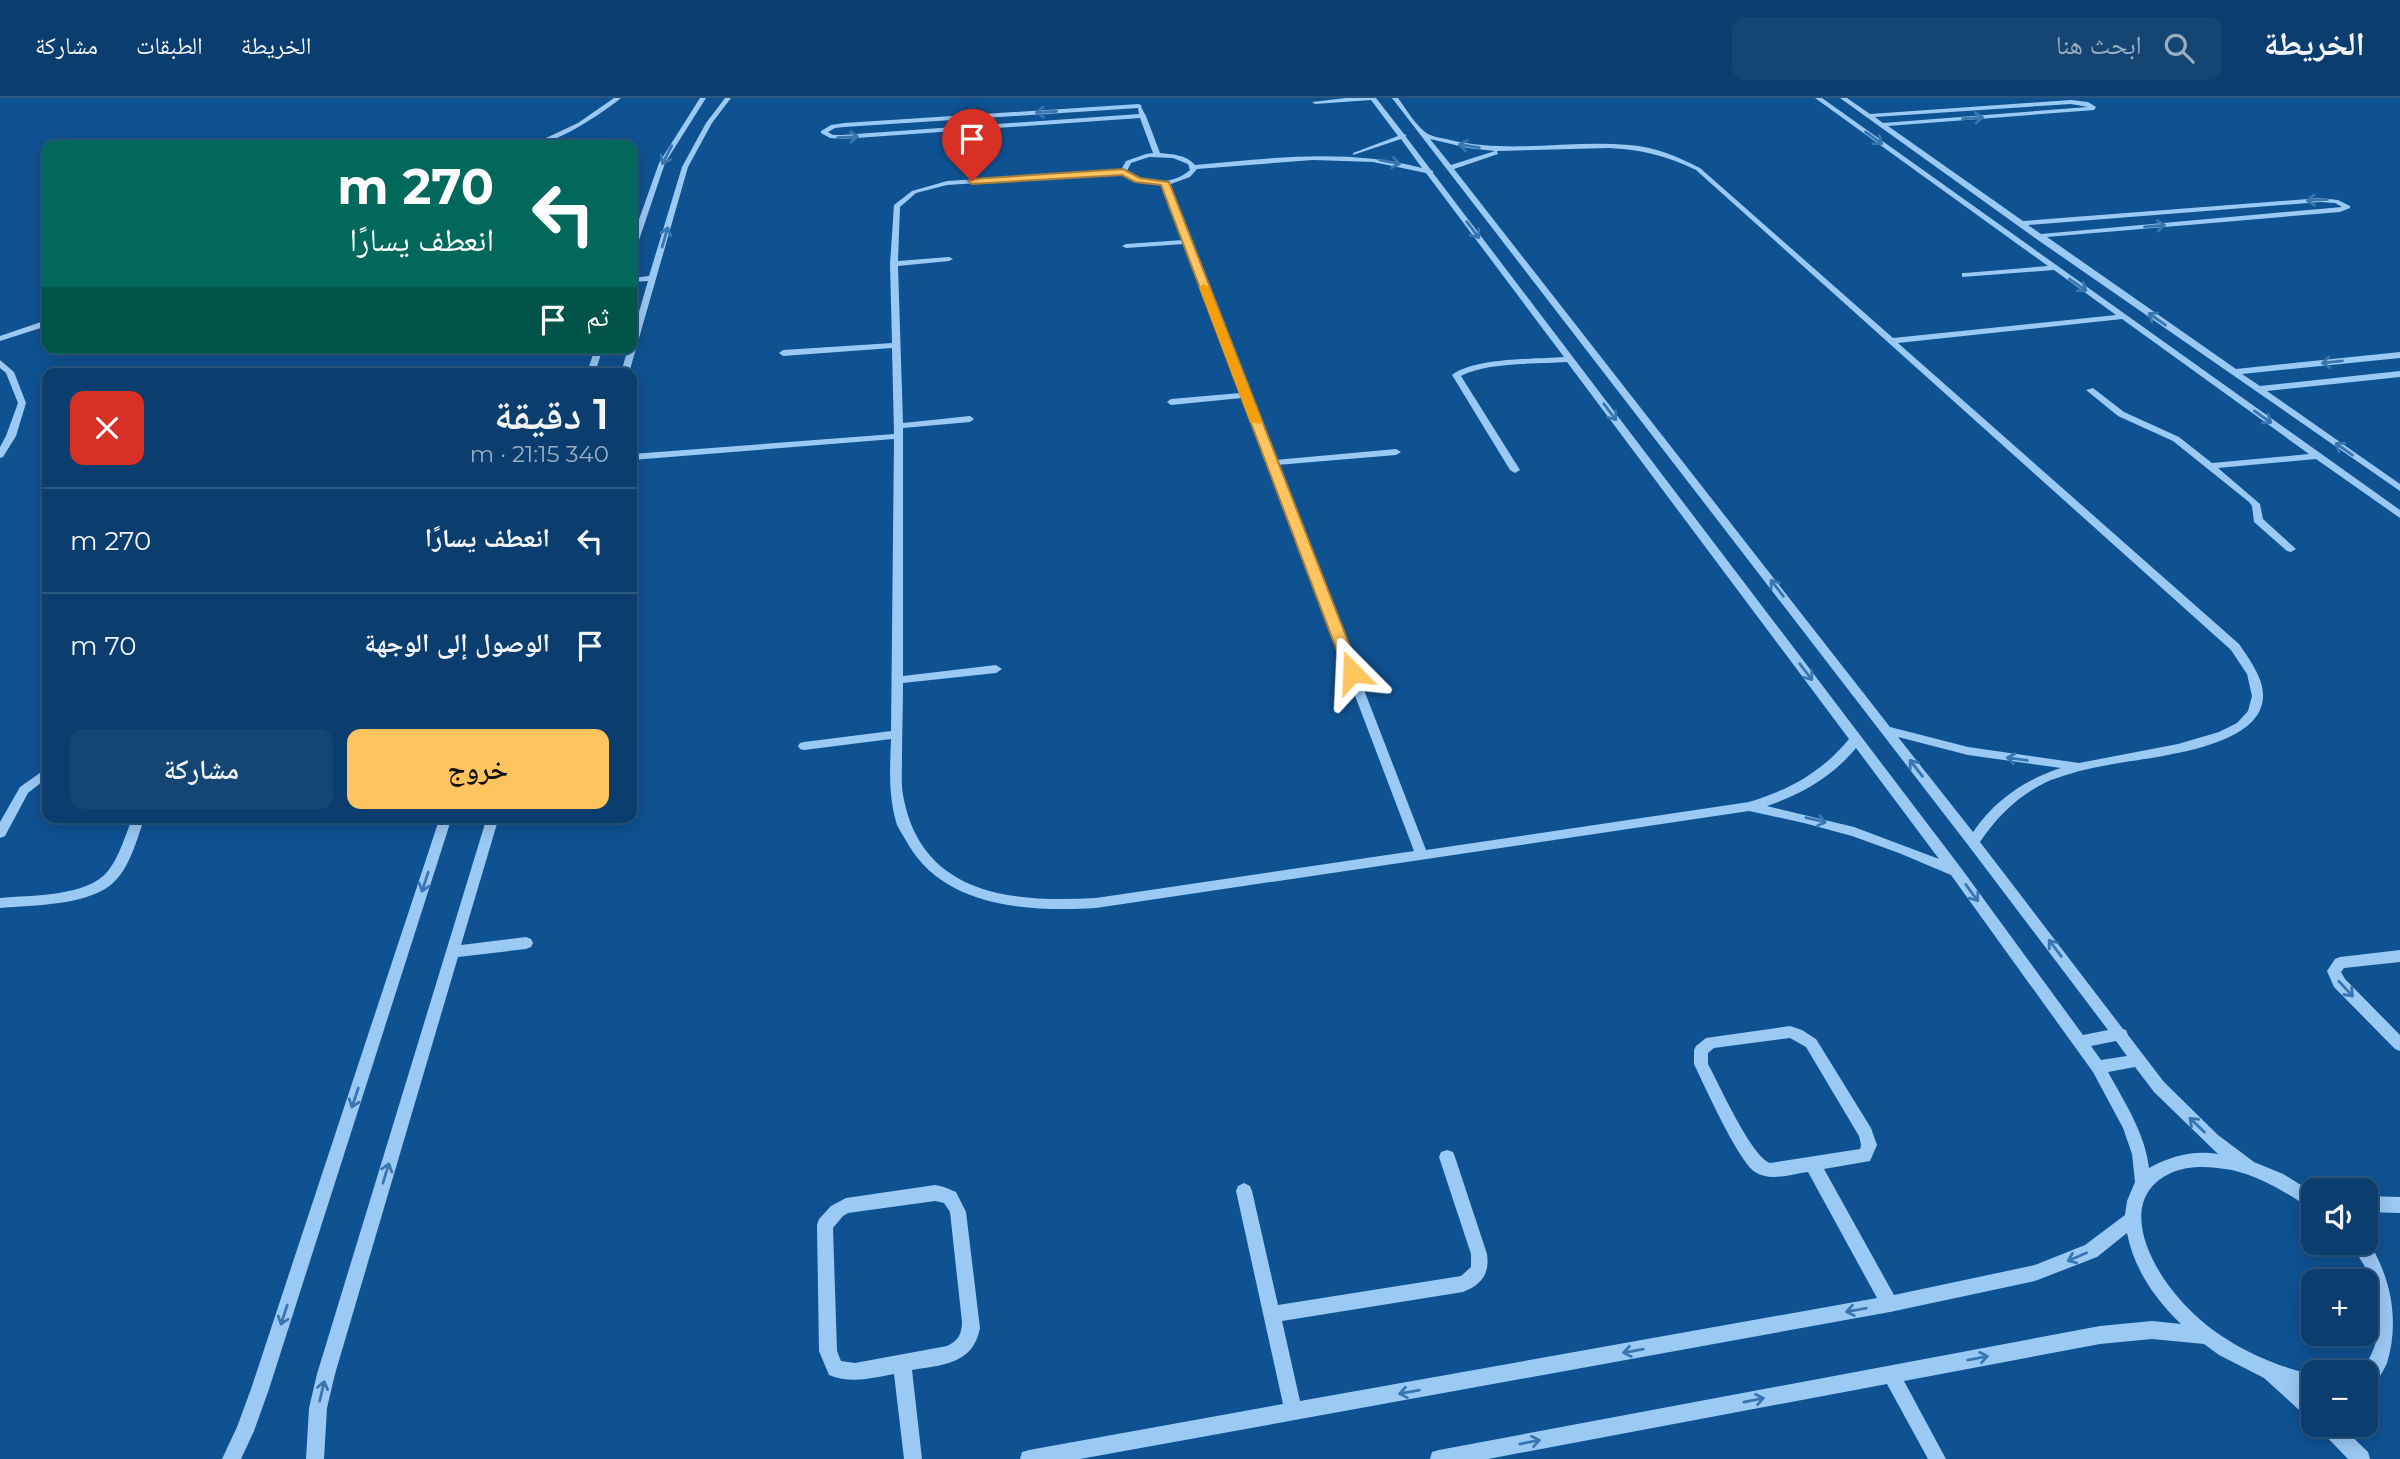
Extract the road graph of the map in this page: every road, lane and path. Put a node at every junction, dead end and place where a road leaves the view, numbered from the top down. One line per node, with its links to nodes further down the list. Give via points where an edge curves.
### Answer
1 (618, 98): 18 (street, via 580,124)
2 (703, 98): 34 (street, one-way to 34, via 662,163)
3 (728, 98): 42 (street, one-way to 3, via 685,167)
4 (1136, 98): 10 (street)
5 (1373, 98): 9 (street); 17 (street)
6 (1395, 98): 16 (street)
7 (1818, 98): 28 (street, one-way to 28)
8 (1843, 98): 14 (street)
9 (1315, 102)
10 (1139, 106): 13 (street); 13 (street, one-way to 13, via 844,125 823,132 842,137)
11 (2001, 107): 12 (street); 12 (street, via 2078,102 2094,107); 14 (street)
12 (2015, 115): 15 (street, one-way to 12)
13 (1143, 116): 20 (street)
14 (1869, 116): 15 (street)
15 (1881, 125): 27 (street)
16 (1424, 135): 19 (street, one-way to 16, via 1466,146); 23 (street)
17 (1404, 136): 21 (street); 25 (street)
18 (545, 140)
19 (1515, 150): 23 (street); 48 (street, via 1621,145 1690,164)
20 (1157, 155): 22 (street, via 1181,158); 24 (street, via 1128,162)
21 (1348, 156): 22 (street); 25 (street, one-way to 25)
22 (1194, 167): 26 (street, via 1187,177)
23 (1450, 168): 29 (street)
24 (1123, 172): 26 (street, via 1138,180); 39 (street, via 947,183 914,192 896,206)
25 (1431, 172): 30 (street)
26 (1164, 182): 36 (street)
27 (1965, 185): 28 (street); 33 (street)
28 (1940, 187): 40 (street)
29 (1472, 197): 30 (street); 74 (street, one-way to 29)
30 (1450, 199): 52 (street, one-way to 52)
31 (2243, 206): 32 (street); 32 (street, one-way to 31, via 2348,207 2327,199); 33 (street)
32 (2263, 217): 35 (street, one-way to 32)
33 (2020, 223): 35 (street)
34 (637, 236)
35 (2038, 236): 54 (street, one-way to 35)
36 (1187, 242): 37 (street); 58 (street)
37 (1126, 246)
38 (949, 259): 39 (street)
39 (894, 264): 49 (street)
40 (2054, 268): 41 (street); 44 (street, one-way to 44)
41 (1965, 275)
42 (653, 278): 43 (street); 46 (street)
43 (637, 280)
44 (2122, 317): 48 (street); 64 (street, one-way to 64)
45 (42, 325): 47 (street)
46 (637, 332)
47 (0, 339)
48 (1892, 341): 78 (street, via 2235,647 2254,676 2257,701 2252,715 2225,736)
49 (897, 345): 50 (street); 61 (street)
50 (783, 352)
51 (2400, 355): 54 (street, one-way to 54)
52 (1570, 359): 68 (street, via 1477,367 1456,375); 76 (street, one-way to 76)
53 (0, 363): 63 (street, via 10,372 22,403)
54 (2234, 372): 56 (street)
55 (2400, 374): 56 (street)
56 (2258, 389): 69 (street, one-way to 56)
57 (2091, 390): 67 (street, via 2121,414 2176,439)
58 (1246, 395): 59 (street); 66 (street)
59 (1171, 402)
60 (970, 419): 61 (street)
61 (899, 431): 65 (street); 73 (street)
62 (1396, 452): 66 (street)
63 (0, 455)
64 (2318, 456): 67 (street); 70 (street)
65 (637, 457)
66 (1272, 463): 86 (street)
67 (2211, 466): 71 (street, via 2252,500 2258,520)
68 (1515, 470)
69 (2400, 488)
70 (2400, 515)
71 (2291, 549)
72 (996, 669): 73 (street)
73 (897, 680): 75 (street)
74 (1887, 730): 78 (street, one-way to 74, via 1978,752); 85 (street, one-way to 74)
75 (897, 734): 77 (street); 86 (street, via 898,811 916,850 954,882 1005,902 1035,906 1096,903)
76 (1856, 739): 80 (street, via 1832,768 1815,780); 87 (street)
77 (804, 746)
78 (2085, 765): 85 (street, via 2015,794 1984,823)
79 (42, 776): 84 (street, via 24,790)
80 (1749, 807): 86 (street); 87 (street, one-way to 87, via 1862,833)
81 (136, 823): 88 (street, via 116,870 101,887)
82 (444, 823): 121 (street, one-way to 121, via 260,1389)
83 (491, 823): 90 (street)
84 (0, 833)
85 (1973, 842): 92 (street, one-way to 85)
86 (1422, 855)
87 (1956, 872): 93 (street, one-way to 93)
88 (0, 903)
89 (526, 943): 90 (street)
90 (452, 952): 122 (street, one-way to 90, via 318,1408 326,1374)
91 (2400, 956): 94 (street, one-way to 94, via 2340,963 2334,971 2339,983)
92 (2120, 1034): 93 (street); 95 (street)
93 (2080, 1042): 96 (street)
94 (2400, 1045)
95 (2140, 1060): 96 (street); 99 (street, one-way to 95, via 2180,1110)
96 (2098, 1067): 100 (street, via 2130,1126)
97 (1447, 1157): 109 (street, via 1479,1254 1481,1264 1473,1280)
98 (1813, 1164): 98 (street, via 1864,1156 1870,1142 1811,1043 1790,1032 1704,1045 1701,1064 1752,1160 1770,1170); 107 (street)
99 (2250, 1169): 100 (street, via 2197,1160 2175,1163); 102 (street)
100 (2143, 1182): 105 (street)
101 (1244, 1191): 109 (street)
102 (2301, 1193)
103 (2378, 1204): 104 (street)
104 (2400, 1205)
105 (2133, 1219): 107 (street, one-way to 107, via 2091,1251 2064,1263); 110 (street, via 2146,1265 2181,1313)
106 (2368, 1255): 108 (street)
107 (1890, 1304): 118 (street, one-way to 118)
108 (2398, 1307): 111 (street)
109 (1273, 1314): 118 (street)
110 (2205, 1335): 113 (street); 115 (street, one-way to 110, via 2125,1332)
111 (2399, 1337): 114 (street, via 2393,1355)
112 (902, 1363): 112 (street, via 958,1351 972,1332 958,1212 945,1193 846,1206 825,1225 830,1361 845,1372); 123 (street)
113 (2269, 1373): 116 (street); 117 (street)
114 (2378, 1373)
115 (1891, 1374): 120 (street); 125 (street, one-way to 115)
116 (2301, 1381)
117 (2301, 1401)
118 (1294, 1412): 124 (street)
119 (2339, 1437): 126 (street)
120 (1937, 1458)
121 (231, 1459)
122 (315, 1459)
123 (913, 1459)
124 (1029, 1459)
125 (1439, 1459)
126 (2361, 1459)

